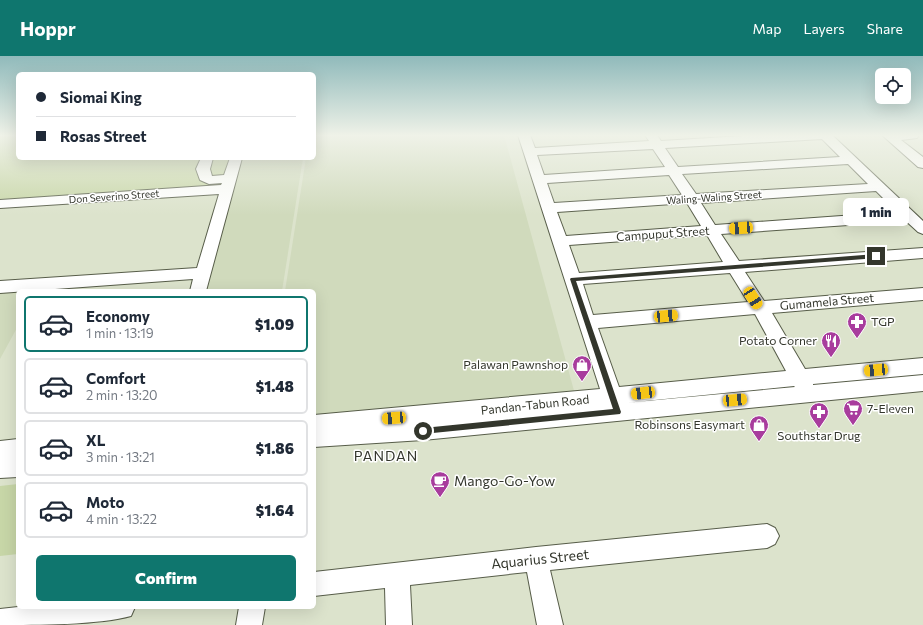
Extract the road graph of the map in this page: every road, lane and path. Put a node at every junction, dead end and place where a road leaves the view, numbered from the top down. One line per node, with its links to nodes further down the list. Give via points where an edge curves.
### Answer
1 (206, 162): 9 (street, via 203,169 205,177)
2 (235, 162): 9 (street)
3 (533, 162): 8 (street)
4 (667, 162): 7 (street)
5 (826, 162): 7 (street)
6 (853, 162): 10 (street)
7 (673, 171): 8 (street); 11 (street)
8 (539, 179): 13 (street)
9 (228, 184): 12 (street, Don Severino Street); 20 (street)
10 (879, 187): 11 (street, Waling-Waling Street); 14 (street)
11 (691, 199): 13 (street, Waling-Waling Street); 16 (street)
12 (0, 204)
13 (549, 208): 17 (street)
14 (910, 216): 15 (street); 16 (street, Campuput Street)
15 (923, 229)
16 (711, 230): 17 (street, Campuput Street); 19 (street)
17 (560, 241): 21 (street)
18 (923, 253): 19 (street)
19 (734, 267): 21 (street); 25 (street)
20 (204, 273): 22 (street); 23 (street)
21 (573, 279): 26 (street)
22 (0, 287)
23 (199, 289)
24 (923, 294): 25 (street, Gumamela Street)
25 (760, 308): 26 (street, Gumamela Street); 28 (street)
26 (587, 322): 29 (street)
27 (919, 377): 28 (street, Pandan-Tabun Road)
28 (804, 385): 29 (street, Pandan-Tabun Road)
29 (615, 404): 30 (street, Pandan-Tabun Road); 31 (street, Pandan-Tabun Road, via 423,431)
30 (316, 424)
31 (316, 438)
32 (16, 449): 33 (street)
33 (0, 450)
34 (16, 467): 35 (street)
35 (0, 468)
36 (767, 536): 37 (street, Aquarius Street)
37 (536, 559): 38 (street, Aquarius Street); 46 (street)
38 (397, 576): 39 (street, Aquarius Street); 45 (street)
39 (316, 584)
40 (113, 609): 42 (street)
41 (252, 609): 44 (street)
42 (91, 614): 43 (street)
43 (0, 622)
44 (249, 625)
45 (399, 625)
46 (550, 625)

